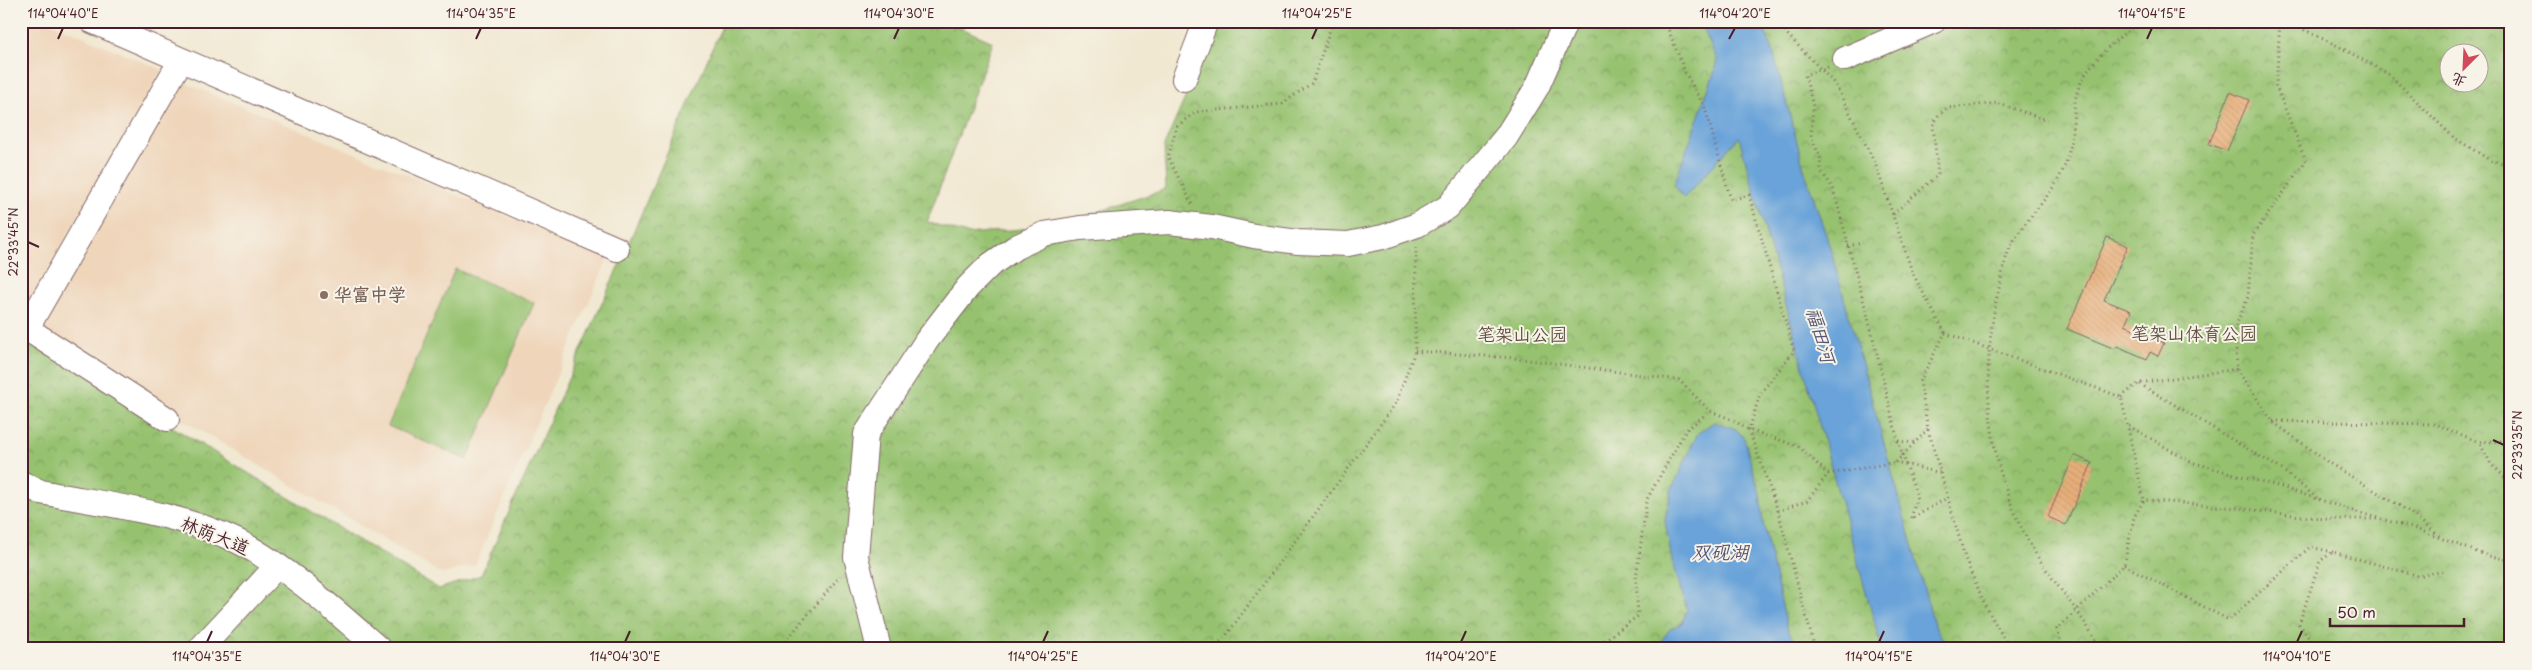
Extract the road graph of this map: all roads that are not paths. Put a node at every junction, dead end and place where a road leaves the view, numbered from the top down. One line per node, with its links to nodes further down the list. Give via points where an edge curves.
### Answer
1 (92, 21): 6 (street)
2 (1206, 21): 7 (street)
3 (1566, 21): 15 (street, via 1537,87 1506,137 1448,207 1416,225 1383,237 1348,244 1254,236 1169,222 1080,228 1044,234 1016,246 990,265 968,287 927,340 866,434 856,557)
4 (1934, 21): 5 (street)
5 (1845, 59)
6 (181, 60): 8 (street); 9 (street)
7 (1184, 79)
8 (617, 249)
9 (24, 327): 10 (street)
10 (167, 419)
11 (21, 483): 12 (street, 林荫大道, via 42,492 192,523 238,542)
12 (277, 566): 13 (street); 14 (street, 林荫大道)
13 (200, 649)
14 (379, 649)
15 (878, 649)

